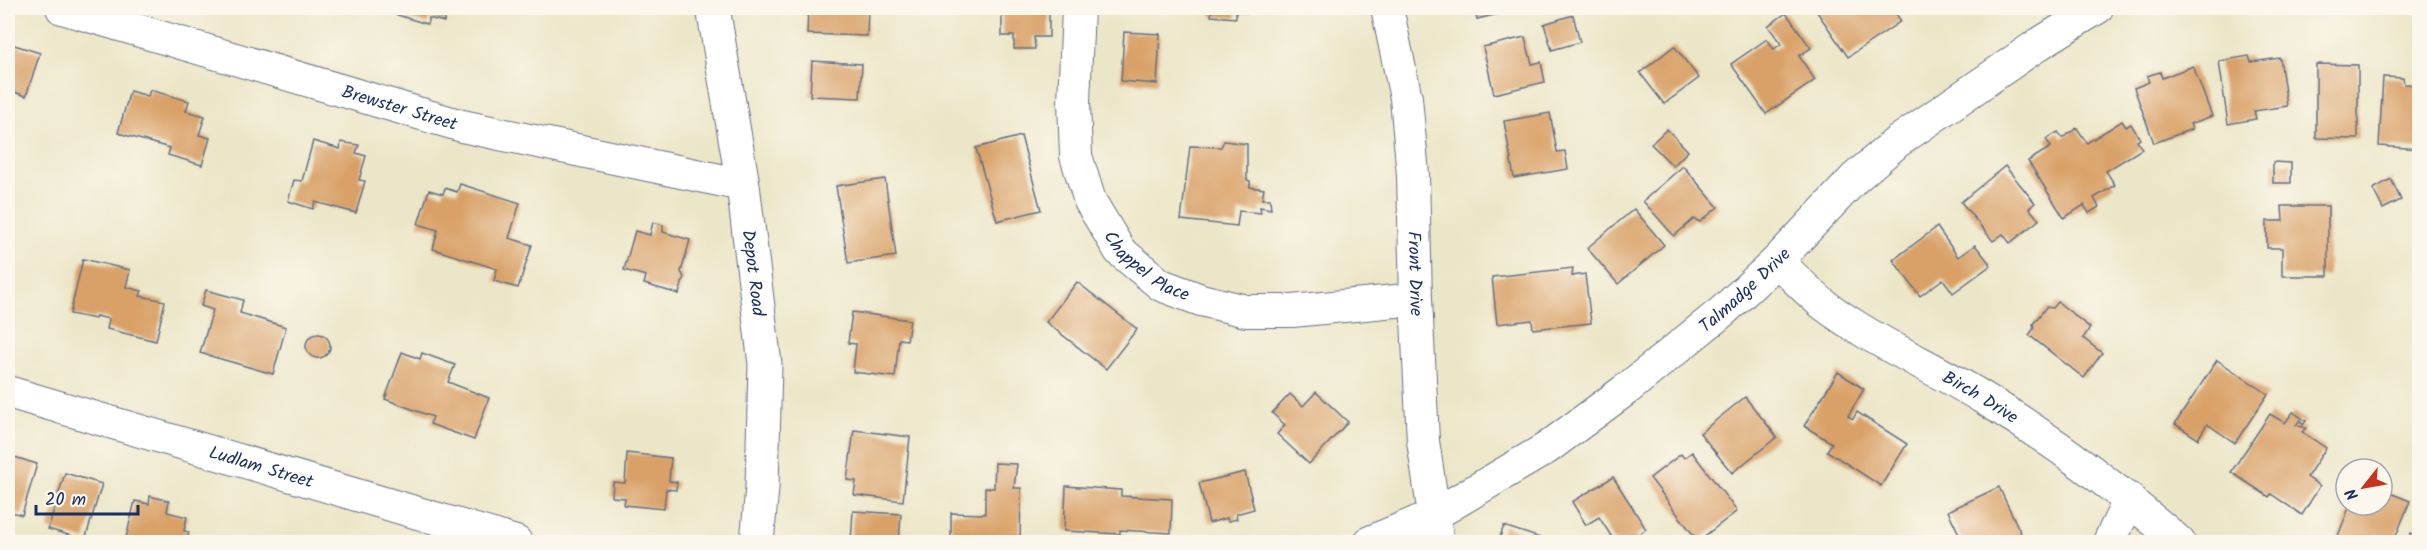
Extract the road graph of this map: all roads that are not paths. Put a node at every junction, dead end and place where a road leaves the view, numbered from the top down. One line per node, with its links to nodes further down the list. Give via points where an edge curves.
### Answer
1 (62, 8): 6 (street, Brewster Street, via 462,126)
2 (713, 8): 6 (street, Depot Road)
3 (1077, 8): 8 (street, Chappel Place, via 1076,156 1090,201 1120,251 1161,285 1246,311 1292,311)
4 (1388, 8): 8 (street, Front Drive, via 1406,98)
5 (2097, 8): 7 (street, Talmadge Drive, via 1897,142 1856,178)
6 (743, 185): 13 (street, Depot Road, via 765,364)
7 (1776, 261): 10 (street, Birch Drive, via 1823,304 2034,429); 11 (street, Talmadge Drive, via 1628,388)
8 (1416, 299): 11 (street, Front Drive, via 1423,441)
9 (8, 392): 12 (street, Ludlam Street)
10 (2130, 499): 15 (street); 16 (street, Birch Drive)
11 (1435, 529): 14 (street, Talmadge Drive)
12 (516, 543)
13 (757, 543)
14 (1370, 543)
15 (2109, 543)
16 (2179, 543)

